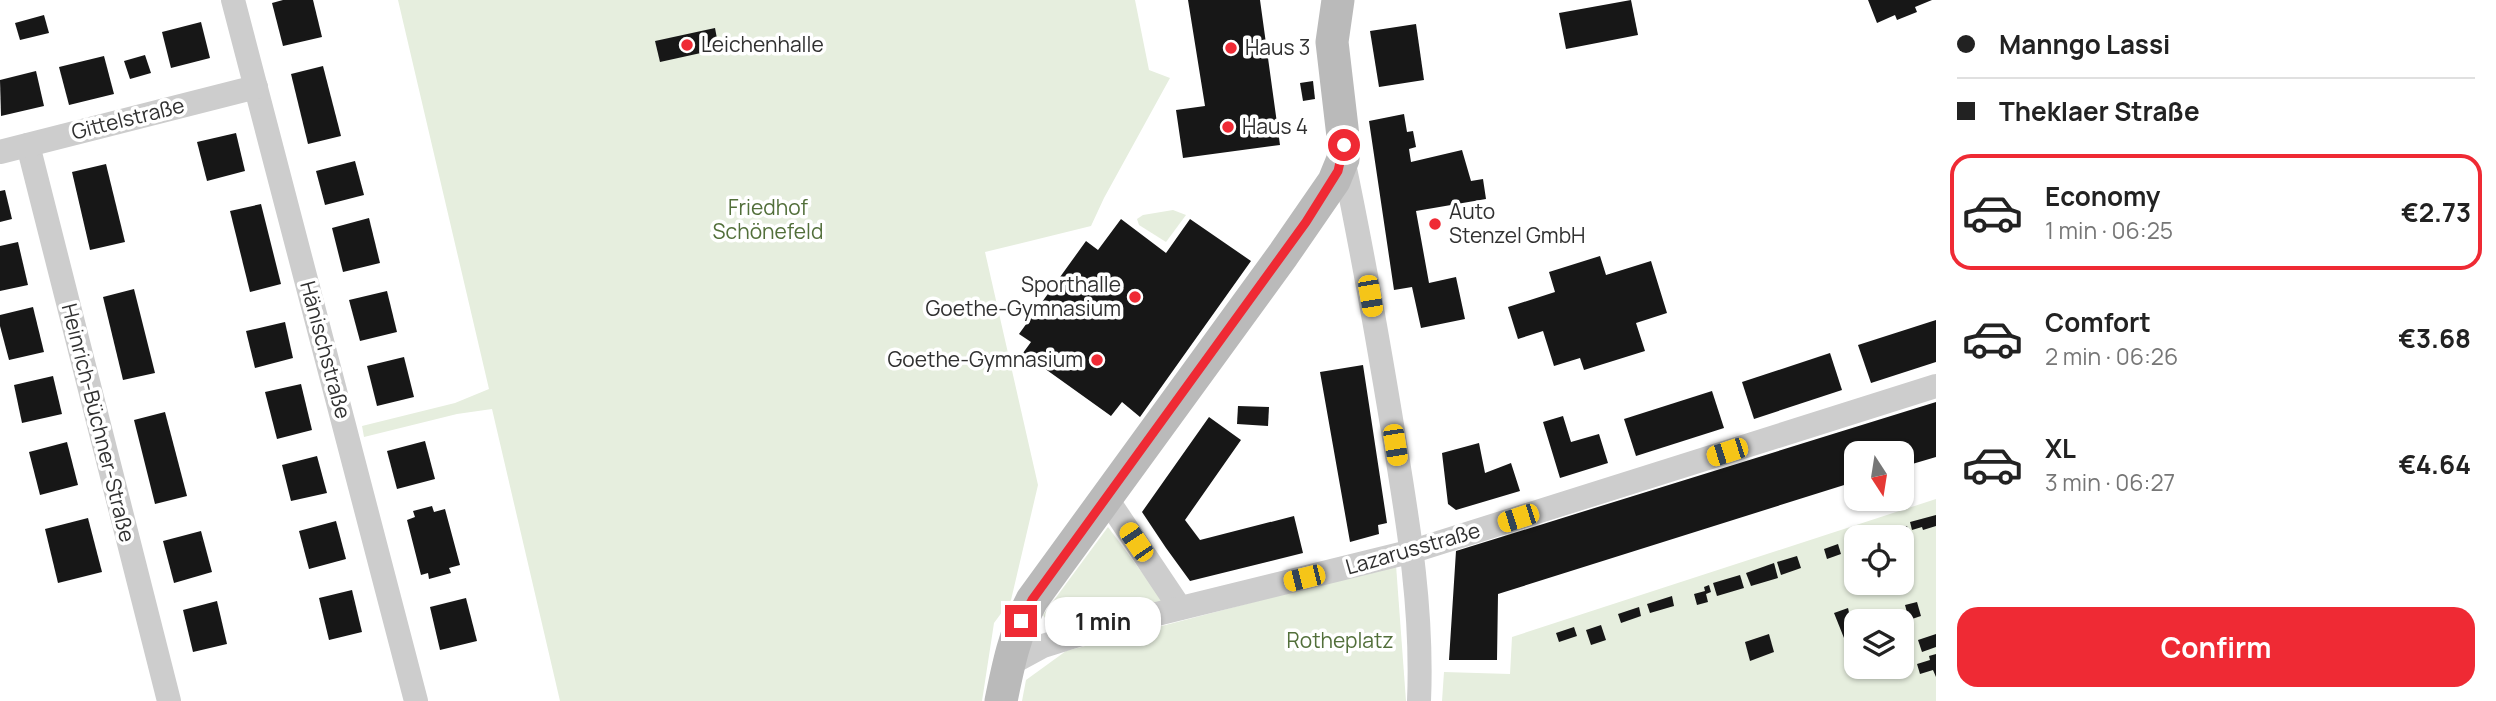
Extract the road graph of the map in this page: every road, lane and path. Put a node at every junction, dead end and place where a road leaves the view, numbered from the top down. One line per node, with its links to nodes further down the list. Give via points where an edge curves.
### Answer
1 (233, 0): 3 (street, Hänischstraße)
2 (1338, 0): 6 (main road, via 1332,42)
3 (256, 87): 4 (street, Gittelstraße); 13 (street, Hänischstraße)
4 (27, 145): 5 (street, Gittelstraße); 12 (street, Heinrich-Büchner-Straße)
5 (0, 152)
6 (1343, 159): 8 (main road, via 1334,181 1291,244); 9 (street)
7 (1936, 386): 9 (street, Lazarusstraße)
8 (1107, 499): 10 (street); 11 (main road, via 1032,600)
9 (1413, 551): 10 (street, Lazarusstraße); 15 (street, via 1419,611)
10 (1180, 608): 11 (street, Lazarusstraße, via 1043,646)
11 (1008, 665): 14 (main road)
12 (169, 701)
13 (415, 701)
14 (1001, 701)
15 (1419, 701)

